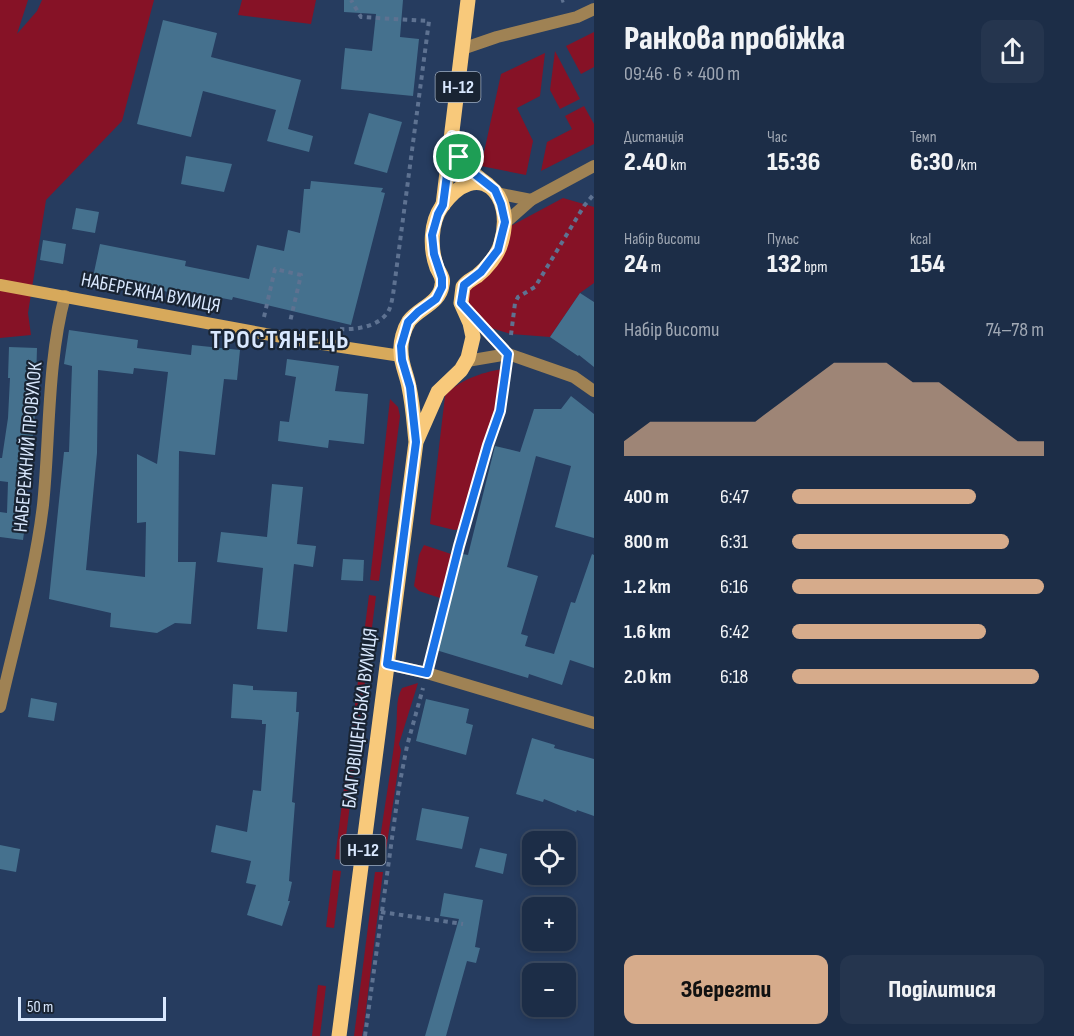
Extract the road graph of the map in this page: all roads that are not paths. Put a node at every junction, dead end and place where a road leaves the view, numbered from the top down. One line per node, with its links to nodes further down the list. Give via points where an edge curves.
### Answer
1 (468, 0): 3 (main road, Н-12)
2 (594, 9): 3 (street)
3 (462, 49): 4 (main road, Н-12)
4 (452, 136): 6 (main road, via 463,163); 8 (main road, Н-12)
5 (594, 166): 7 (street)
6 (493, 189): 7 (street); 8 (main road, via 478,182 468,185); 9 (main road)
7 (531, 200): 9 (street)
8 (443, 205): 14 (main road, БЛАГОВІЩЕНСЬКА ВУЛИЦЯ / Н-12, via 432,235 442,287 434,300 408,322)
9 (505, 222): 12 (main road, via 498,250 462,289)
10 (0, 285): 11 (main road, НАБЕРЕЖНА ВУЛИЦЯ)
11 (65, 296): 14 (main road, НАБЕРЕЖНА ВУЛИЦЯ); 21 (street, НАБЕРЕЖНИЙ ПРОВУЛОК, via 59,317 36,550)
12 (462, 305): 13 (street); 15 (main road, via 472,337)
13 (508, 354): 15 (street); 17 (street, via 574,377)
14 (401, 356): 16 (main road, БЛАГОВІЩЕНСЬКА ВУЛИЦЯ / Н-12)
15 (467, 361): 18 (main road, БЛАГОВІЩЕНСЬКА ВУЛИЦЯ / Н-12)
16 (410, 387): 18 (main road, via 419,394); 19 (main road, БЛАГОВІЩЕНСЬКА ВУЛИЦЯ / Н-12)
17 (594, 391)
18 (438, 392): 19 (main road, БЛАГОВІЩЕНСЬКА ВУЛИЦЯ / Н-12)
19 (416, 442): 20 (main road, БЛАГОВІЩЕНСЬКА ВУЛИЦЯ / Н-12)
20 (387, 664): 22 (street); 23 (main road, БЛАГОВІЩЕНСЬКА ВУЛИЦЯ / Н-12)
21 (0, 707)
22 (594, 723)
23 (339, 1036)

